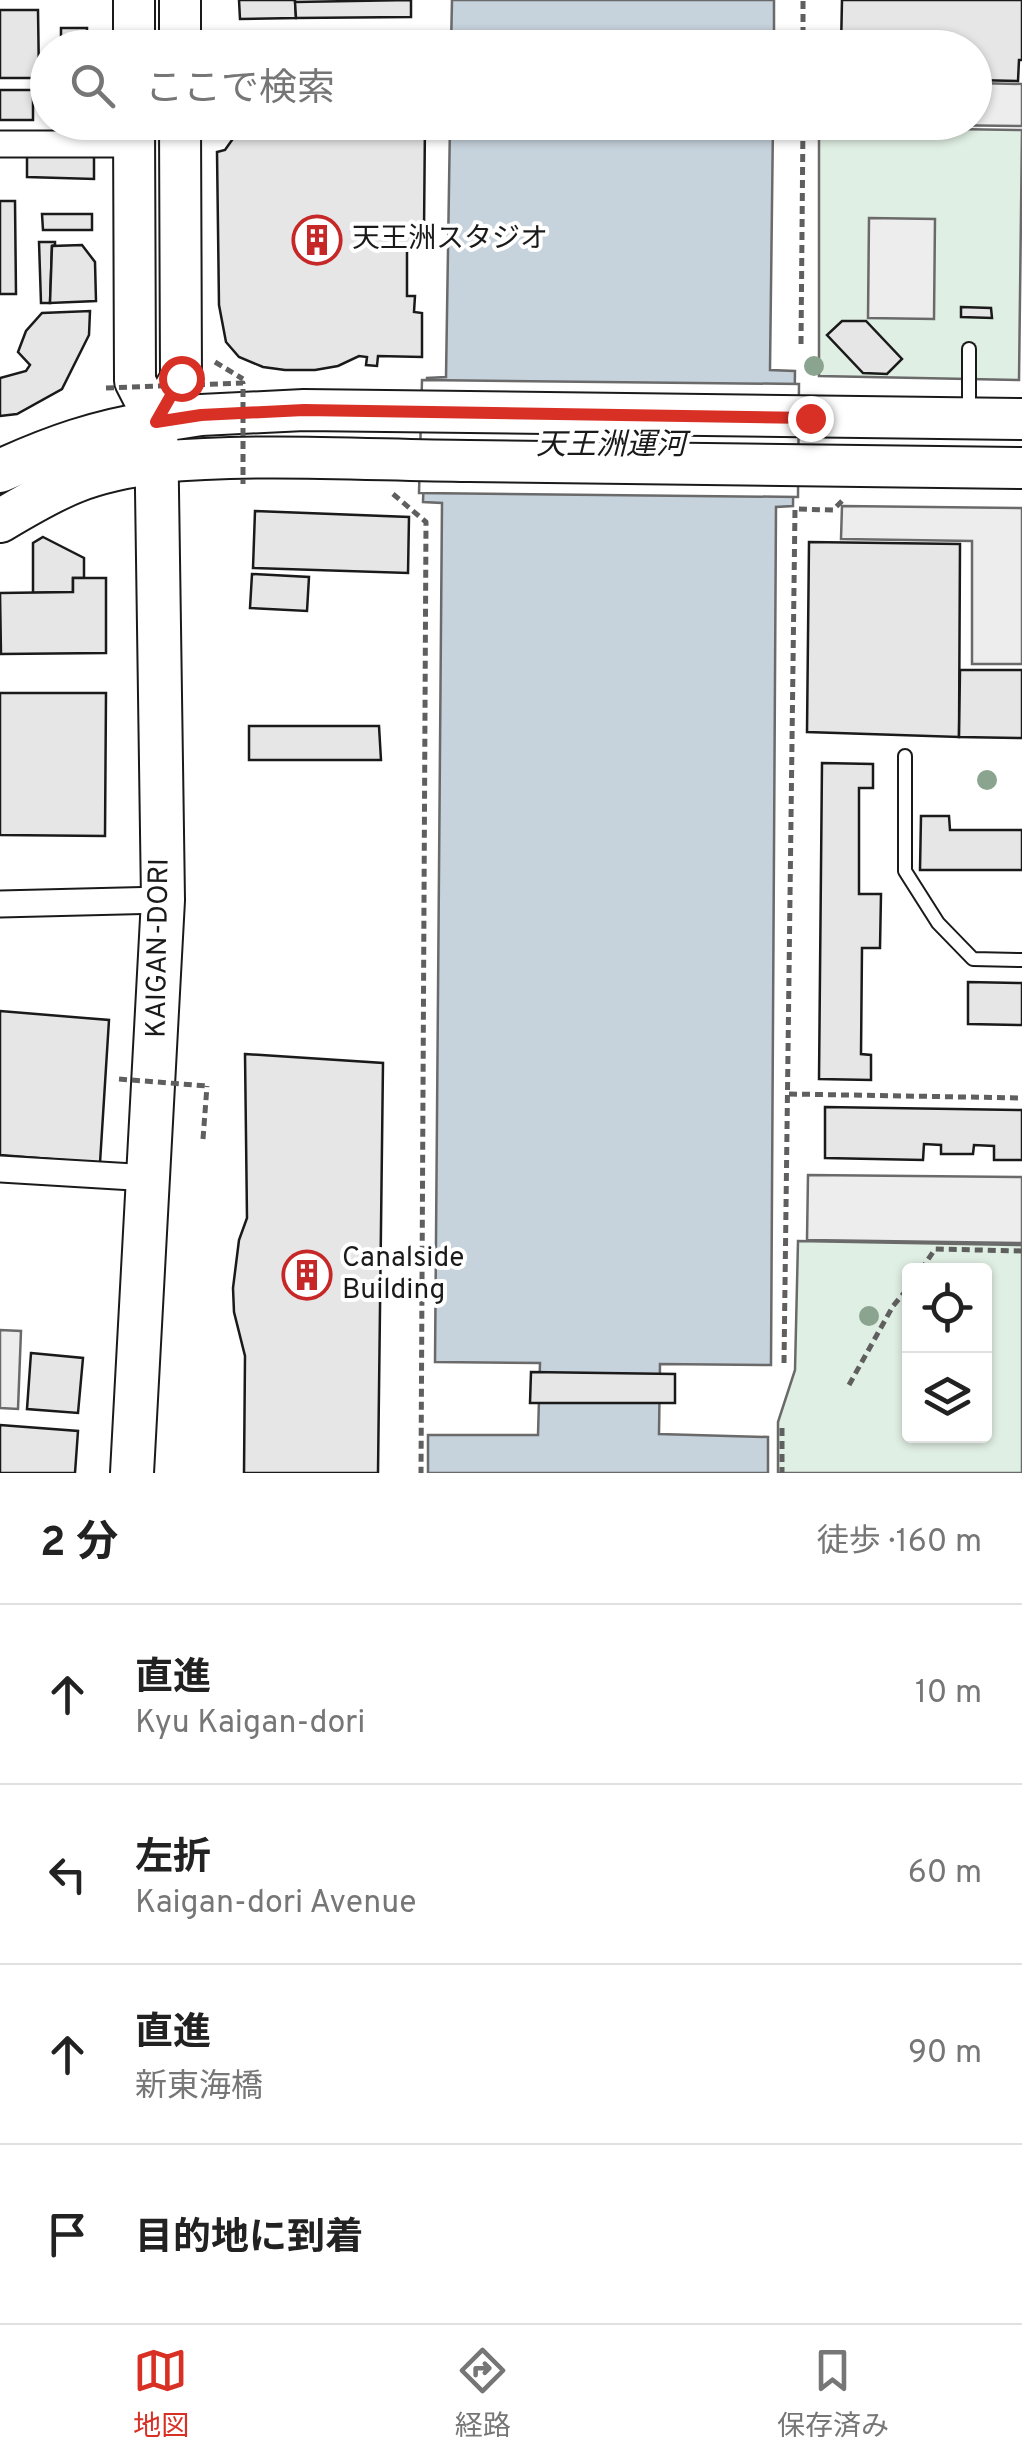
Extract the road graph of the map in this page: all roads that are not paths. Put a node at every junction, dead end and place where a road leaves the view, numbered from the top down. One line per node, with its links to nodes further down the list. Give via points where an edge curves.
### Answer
1 (134, 0): 3 (main road)
2 (180, 0): 4 (main road)
3 (134, 30)
4 (180, 30)
5 (49, 140): 8 (street)
6 (134, 140): 12 (main road, via 135,381)
7 (180, 140): 12 (main road, via 181,378)
8 (0, 144)
9 (969, 349): 10 (lane)
10 (969, 418): 11 (main road); 12 (main road, via 254,412 201,415)
11 (1022, 420)
12 (157, 442): 13 (main road, via 225,456); 14 (highway, via 102,431); 15 (highway, via 61,485); 17 (highway, KAIGAN-DORI)
13 (1022, 468)
14 (0, 472)
15 (0, 522)
16 (905, 756): 19 (lane, via 905,871 938,923 973,959)
17 (163, 900): 18 (street); 21 (highway, KAIGAN-DORI)
18 (0, 904)
19 (1022, 960)
20 (0, 1169): 21 (street)
21 (150, 1178): 22 (highway, KAIGAN-DORI)
22 (132, 1473)

